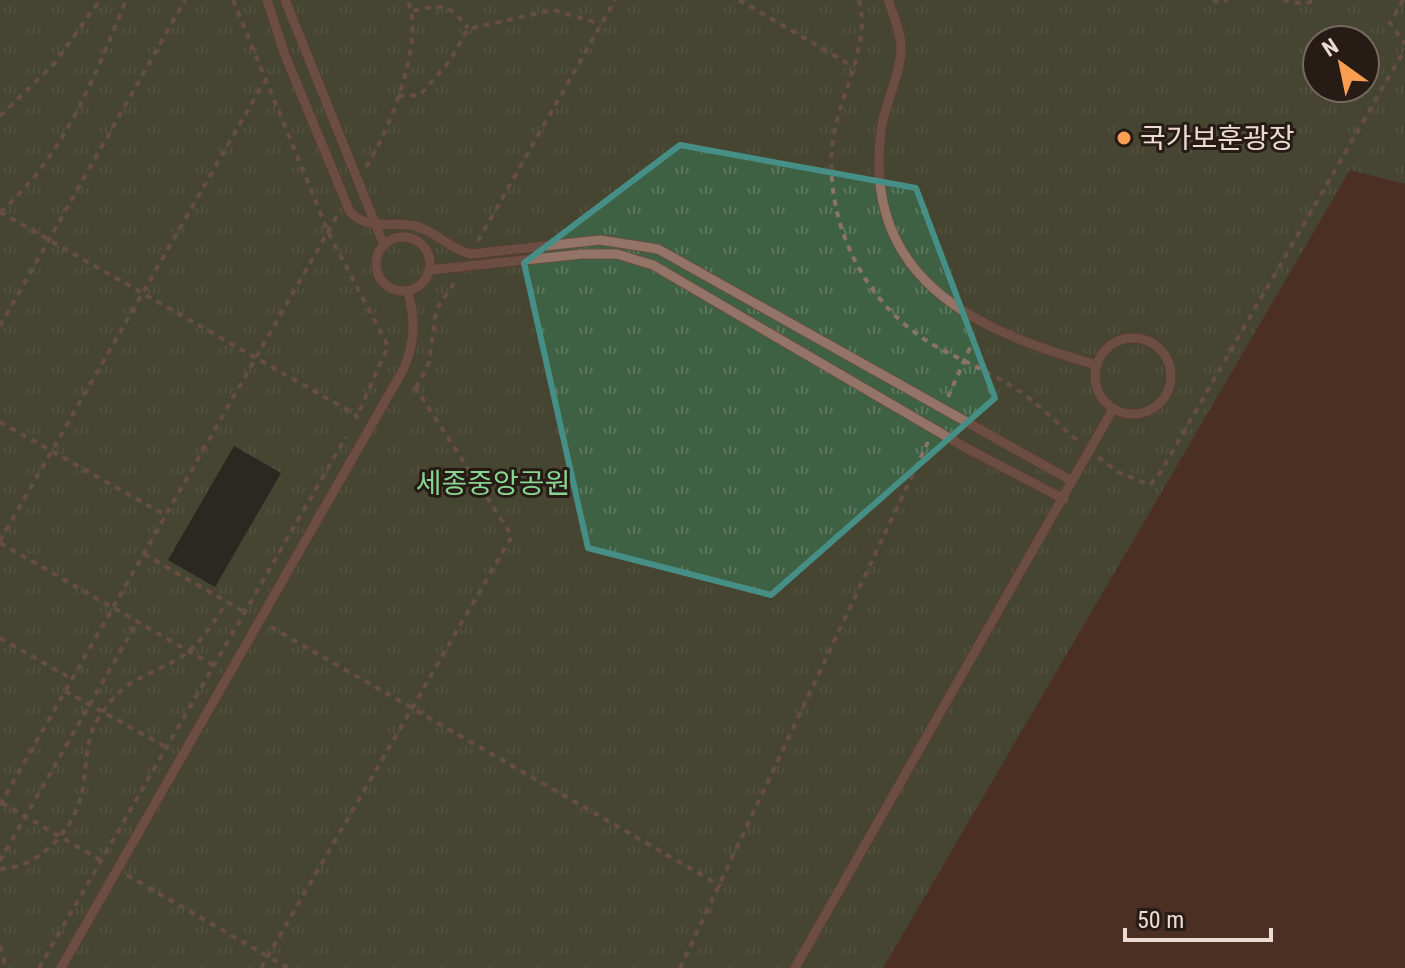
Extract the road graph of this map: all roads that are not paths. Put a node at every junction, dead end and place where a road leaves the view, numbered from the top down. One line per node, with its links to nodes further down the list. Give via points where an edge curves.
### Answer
1 (267, 0): 4 (lane, via 346,201 361,222)
2 (285, 0): 4 (lane)
3 (888, 0): 8 (lane, via 901,48 877,159 889,225 905,261 929,287 981,322)
4 (377, 226): 5 (lane); 10 (lane, via 417,226 454,250 471,254 600,240 658,249)
5 (384, 245): 6 (lane, via 399,238 416,240 428,252); 7 (lane, via 377,260 379,277 393,289)
6 (430, 270): 7 (lane, via 420,286); 11 (lane, via 582,254 617,254 653,265)
7 (408, 291): 12 (lane, via 416,322 403,370)
8 (1097, 365): 9 (lane, via 1096,387); 9 (lane, via 1105,350 1128,338 1154,343 1170,363 1170,389 1156,408 1132,415)
9 (1113, 409): 10 (lane)
10 (1072, 481): 11 (lane)
11 (1064, 499): 13 (lane)
12 (61, 968)
13 (795, 968)

